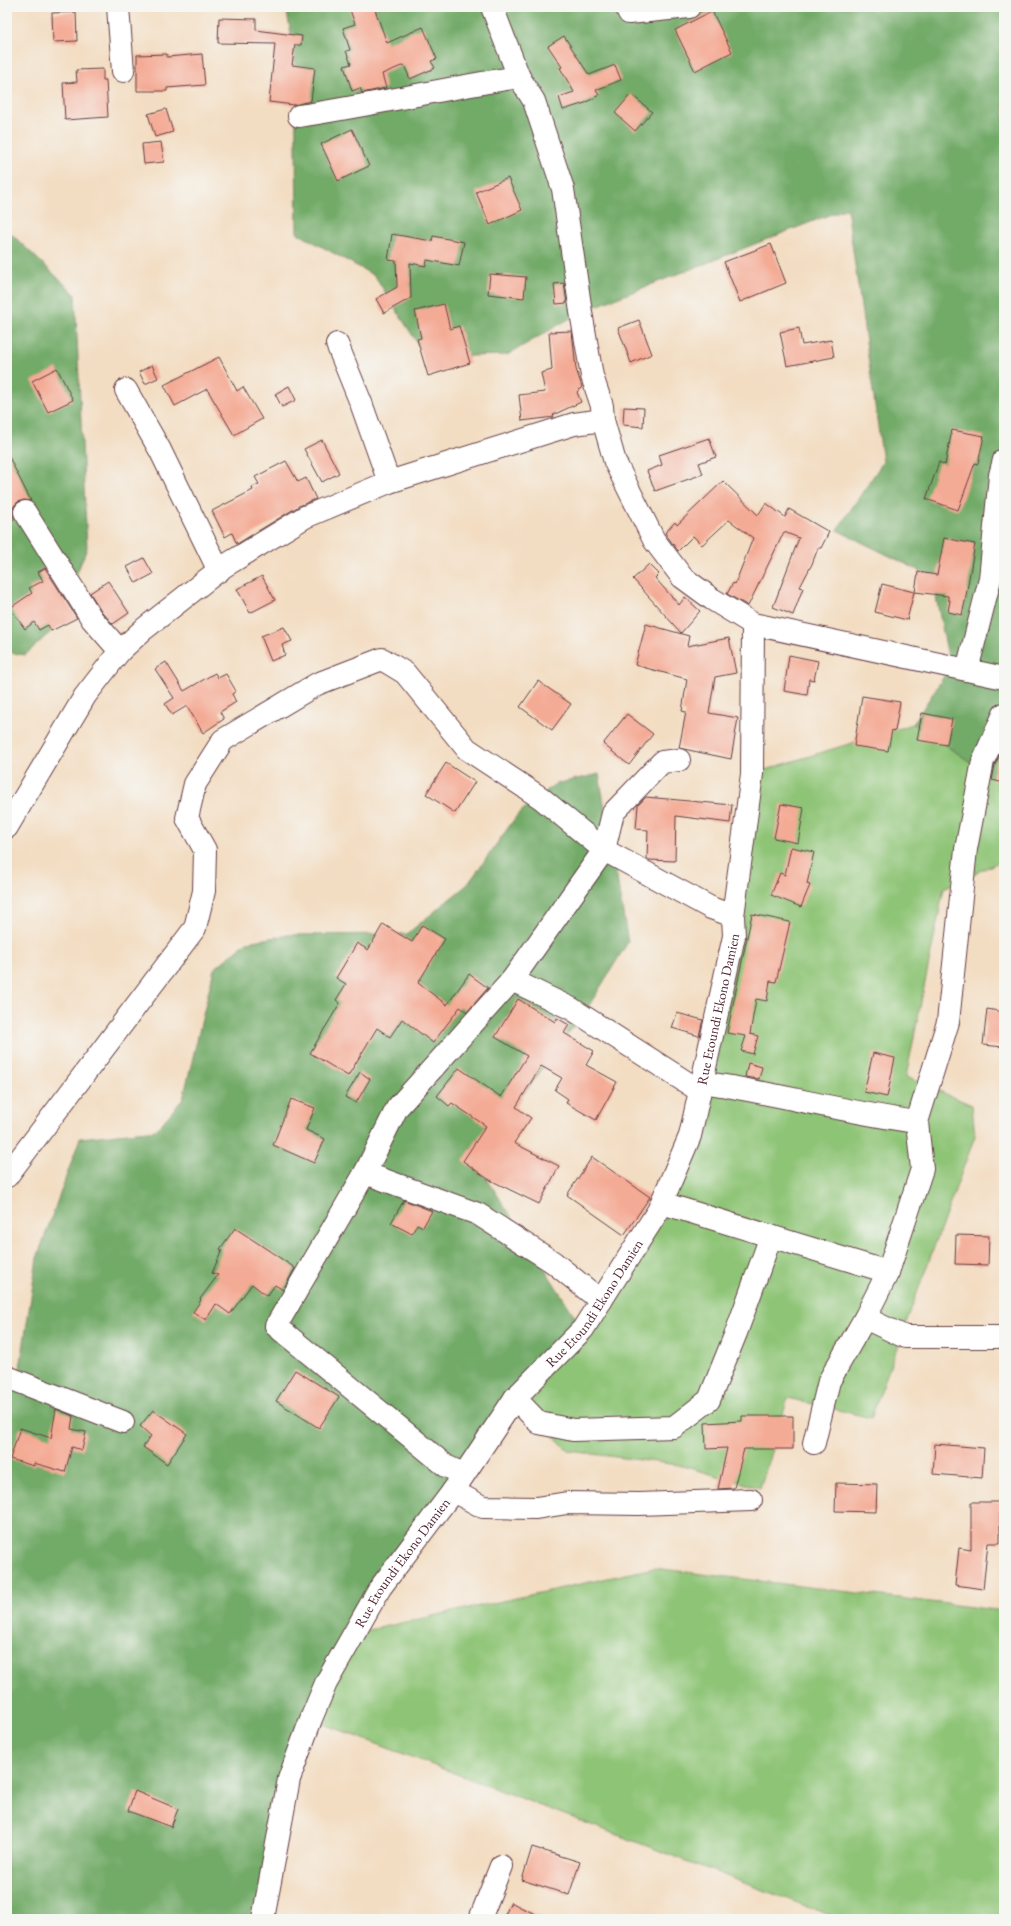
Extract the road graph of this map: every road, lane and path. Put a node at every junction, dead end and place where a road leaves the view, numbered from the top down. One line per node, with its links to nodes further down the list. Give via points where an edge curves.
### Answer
1 (118, 7): 5 (street)
2 (492, 7): 6 (street)
3 (626, 7): 4 (street, via 629,13)
4 (689, 7)
5 (123, 71)
6 (519, 77): 7 (street); 10 (street, via 534,101 562,189 592,376 602,406)
7 (299, 116)
8 (337, 344): 12 (street)
9 (126, 390): 15 (street, via 160,450)
10 (603, 420): 12 (street, via 574,424); 16 (street, via 615,462 654,540 682,577)
11 (1004, 460): 14 (street, via 1000,475)
12 (389, 482): 15 (street, via 305,517)
13 (25, 512): 17 (street, via 92,619)
14 (998, 554): 18 (street)
15 (219, 571): 17 (street, via 144,629)
16 (753, 624): 18 (street); 24 (street, Rue Etoundi Ekono Damien, via 752,774)
17 (120, 651): 22 (street, via 85,696)
18 (967, 670): 19 (street)
19 (1004, 678)
20 (1004, 714): 27 (street, via 983,761 966,849 948,1022)
21 (679, 760): 23 (street, via 662,762 613,813)
22 (7, 827)
23 (604, 850): 24 (street, via 711,908); 25 (street); 29 (street, via 541,798 467,749 405,672 382,659 317,684 223,740 195,784 187,818 205,850 204,891 195,928)
24 (734, 916): 26 (street, Rue Etoundi Ekono Damien, via 734,936)
25 (512, 980): 26 (street, via 572,1009); 28 (street, via 397,1108)
26 (701, 1086): 27 (street, via 757,1090 869,1115); 30 (street, Rue Etoundi Ekono Damien, via 690,1136)
27 (917, 1122): 32 (street, via 922,1169)
28 (366, 1173): 33 (street, via 478,1214 554,1262); 40 (street, via 276,1326 446,1466)
29 (7, 1176)
30 (662, 1203): 31 (street); 33 (street, Rue Etoundi Ekono Damien)
31 (771, 1236): 32 (street); 37 (street, via 709,1400 674,1427 573,1430 539,1422)
32 (888, 1272): 34 (street)
33 (601, 1301): 37 (street, Rue Etoundi Ekono Damien, via 583,1329)
34 (865, 1318): 35 (street, via 905,1337); 39 (street, via 829,1381)
35 (1004, 1337)
36 (7, 1377): 38 (street)
37 (515, 1398): 40 (street, Rue Etoundi Ekono Damien)
38 (123, 1422)
39 (814, 1443)
40 (458, 1482): 41 (street, via 483,1507 536,1508 567,1503 639,1504); 43 (street, Rue Etoundi Ekono Damien, via 380,1588 326,1683 289,1779)
41 (751, 1500)
42 (501, 1866): 44 (street)
43 (263, 1919)
44 (480, 1919)

